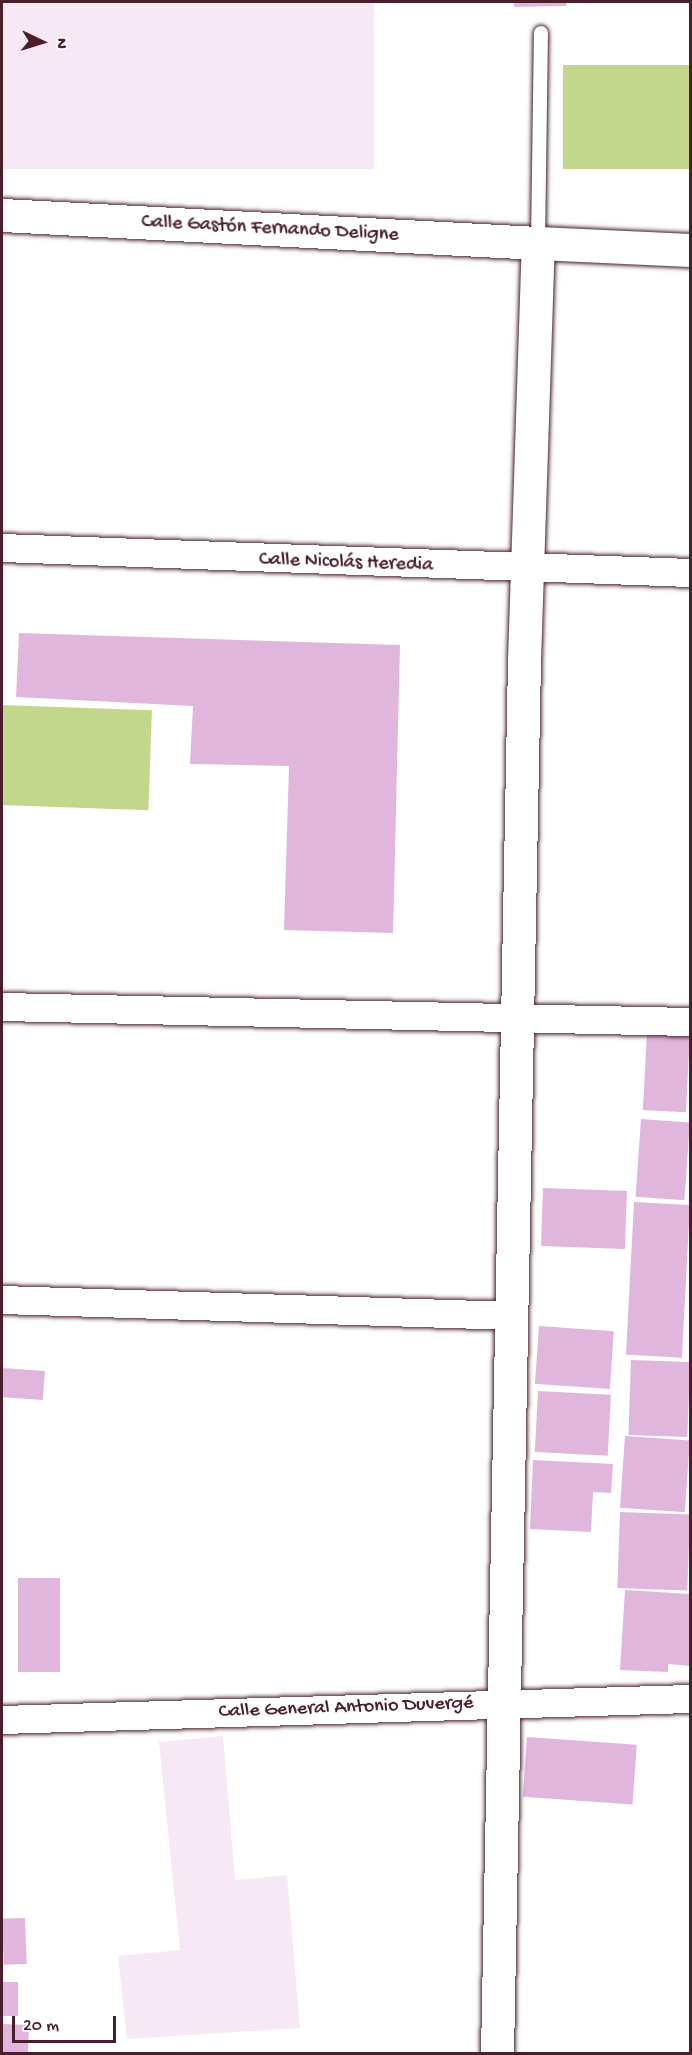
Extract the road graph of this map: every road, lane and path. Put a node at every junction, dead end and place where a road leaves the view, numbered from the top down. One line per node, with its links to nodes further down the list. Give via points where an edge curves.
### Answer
1 (541, 33): 3 (lane)
2 (2, 215): 3 (main road, Calle Gastón Fernando Deligne)
3 (538, 243): 4 (main road, Calle Gastón Fernando Deligne); 6 (main road)
4 (690, 250)
5 (2, 548): 6 (street, Calle Nicolás Heredia)
6 (528, 570): 7 (street, Calle Nicolás Heredia); 9 (main road)
7 (690, 573)
8 (2, 1007): 9 (street)
9 (519, 1019): 10 (street); 12 (main road)
10 (690, 1022)
11 (2, 1300): 12 (street)
12 (513, 1316): 14 (main road)
13 (690, 1699): 14 (street, Calle General Antonio Duvergé)
14 (500, 1703): 15 (street, Calle General Antonio Duvergé); 16 (main road)
15 (2, 1720)
16 (497, 2054)

